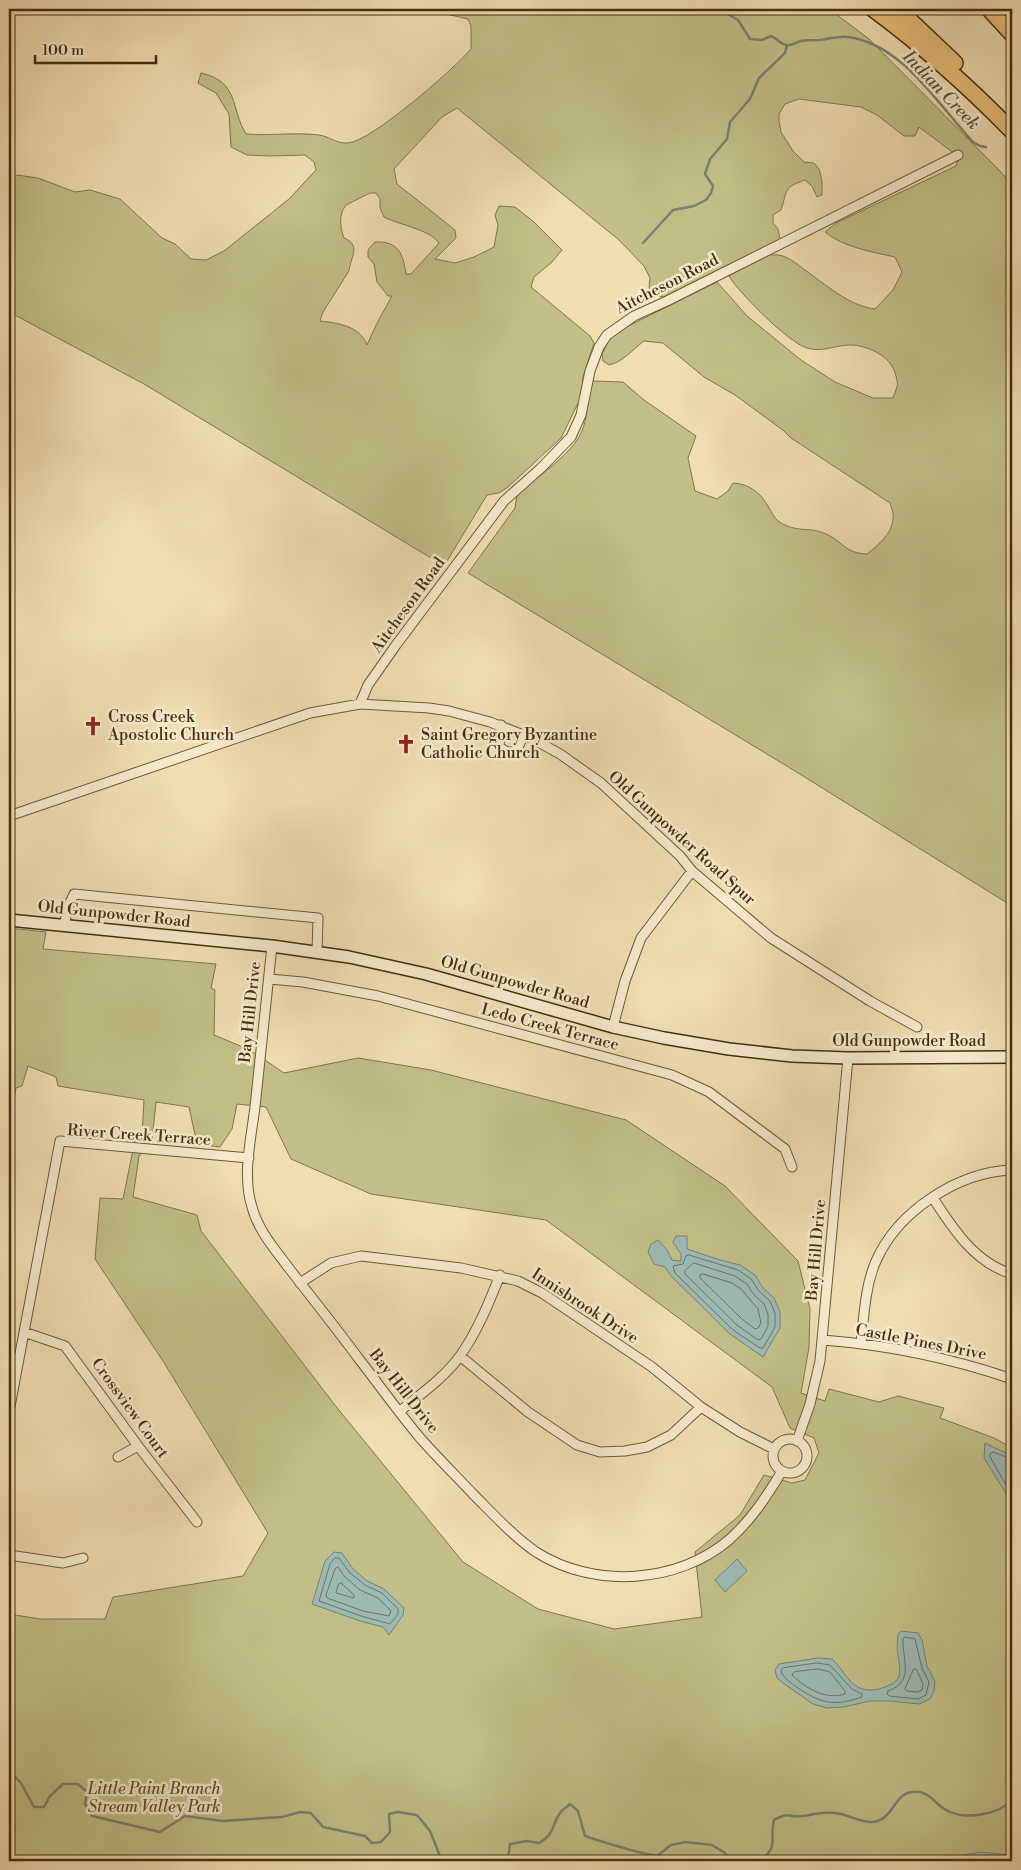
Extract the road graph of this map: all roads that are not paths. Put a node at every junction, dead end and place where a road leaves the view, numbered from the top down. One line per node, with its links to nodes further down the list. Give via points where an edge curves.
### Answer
1 (873, 9): 6 (highway, via 924,49)
2 (898, 9): 5 (highway, via 979,88)
3 (989, 9): 4 (highway)
4 (1012, 34)
5 (1012, 126)
6 (1012, 131)
7 (958, 155): 8 (street, Aitcheson Road, via 634,316 607,335 590,371 582,414 572,437 504,501 396,645 368,686)
8 (360, 704): 9 (street, Old Gunpowder Road Spur, via 429,708); 11 (street, Old Gunpowder Road Spur, via 310,713)
9 (501, 725): 10 (street, Old Gunpowder Road Spur); 10 (street, via 499,746 504,751 516,751)
10 (524, 735): 12 (street, Old Gunpowder Road Spur, via 553,750 601,783 680,856)
11 (9, 816)
12 (692, 872): 18 (street, via 641,938 625,981); 19 (street, Old Gunpowder Road Spur, via 771,938)
13 (9, 920): 14 (main road, Old Gunpowder Road)
14 (64, 925): 15 (main road, Old Gunpowder Road); 16 (street, via 74,894 318,918)
15 (272, 946): 16 (main road, Old Gunpowder Road); 17 (street, Bay Hill Drive)
16 (317, 952): 18 (main road, Old Gunpowder Road, via 426,974)
17 (269, 979): 22 (street, Bay Hill Drive); 23 (street, Ledo Creek Terrace, via 378,996 672,1075 709,1092 786,1149)
18 (614, 1027): 21 (main road, Old Gunpowder Road, via 729,1049)
19 (917, 1027)
20 (1012, 1057): 21 (main road, Old Gunpowder Road)
21 (848, 1058): 30 (street, Bay Hill Drive)
22 (249, 1158): 28 (street, Bay Hill Drive, via 248,1194 256,1221); 29 (street, River Creek Terrace, via 60,1141)
23 (792, 1167)
24 (1012, 1170): 25 (street, via 989,1172 960,1181)
25 (933, 1198): 26 (street, via 970,1249 997,1268); 31 (street, via 907,1218 884,1245 866,1300)
26 (1012, 1274)
27 (500, 1275): 28 (street, Innisbrook Drive, via 361,1256 331,1263); 32 (street); 34 (street, Innisbrook Drive, via 550,1298 652,1367)
28 (300, 1283): 35 (street, Bay Hill Drive)
29 (24, 1332): 36 (street, River Creek Terrace); 38 (street, Crossview Court, via 65,1346)
30 (823, 1340): 31 (street, Castle Pines Drive); 37 (street, Bay Hill Drive, via 814,1391)
31 (861, 1343): 33 (street, Castle Pines Drive, via 960,1363)
32 (460, 1356): 34 (street, via 528,1412 576,1445 600,1452 647,1447 671,1435); 35 (street, via 434,1384)
33 (1012, 1379)
34 (701, 1408): 39 (street, Innisbrook Drive)
35 (400, 1411): 41 (street, Bay Hill Drive, via 438,1458 521,1540 564,1565 610,1576 659,1573 708,1554 752,1517)
36 (9, 1412)
37 (797, 1441): 39 (street, via 787,1439); 41 (street, via 806,1453 805,1463 798,1471)
38 (138, 1446): 40 (street); 42 (street, Crossview Court)
39 (774, 1449): 41 (street, via 773,1459)
40 (118, 1457)
41 (782, 1471)
42 (197, 1522)
43 (9, 1555): 44 (street, via 63,1563)
44 (83, 1558)

